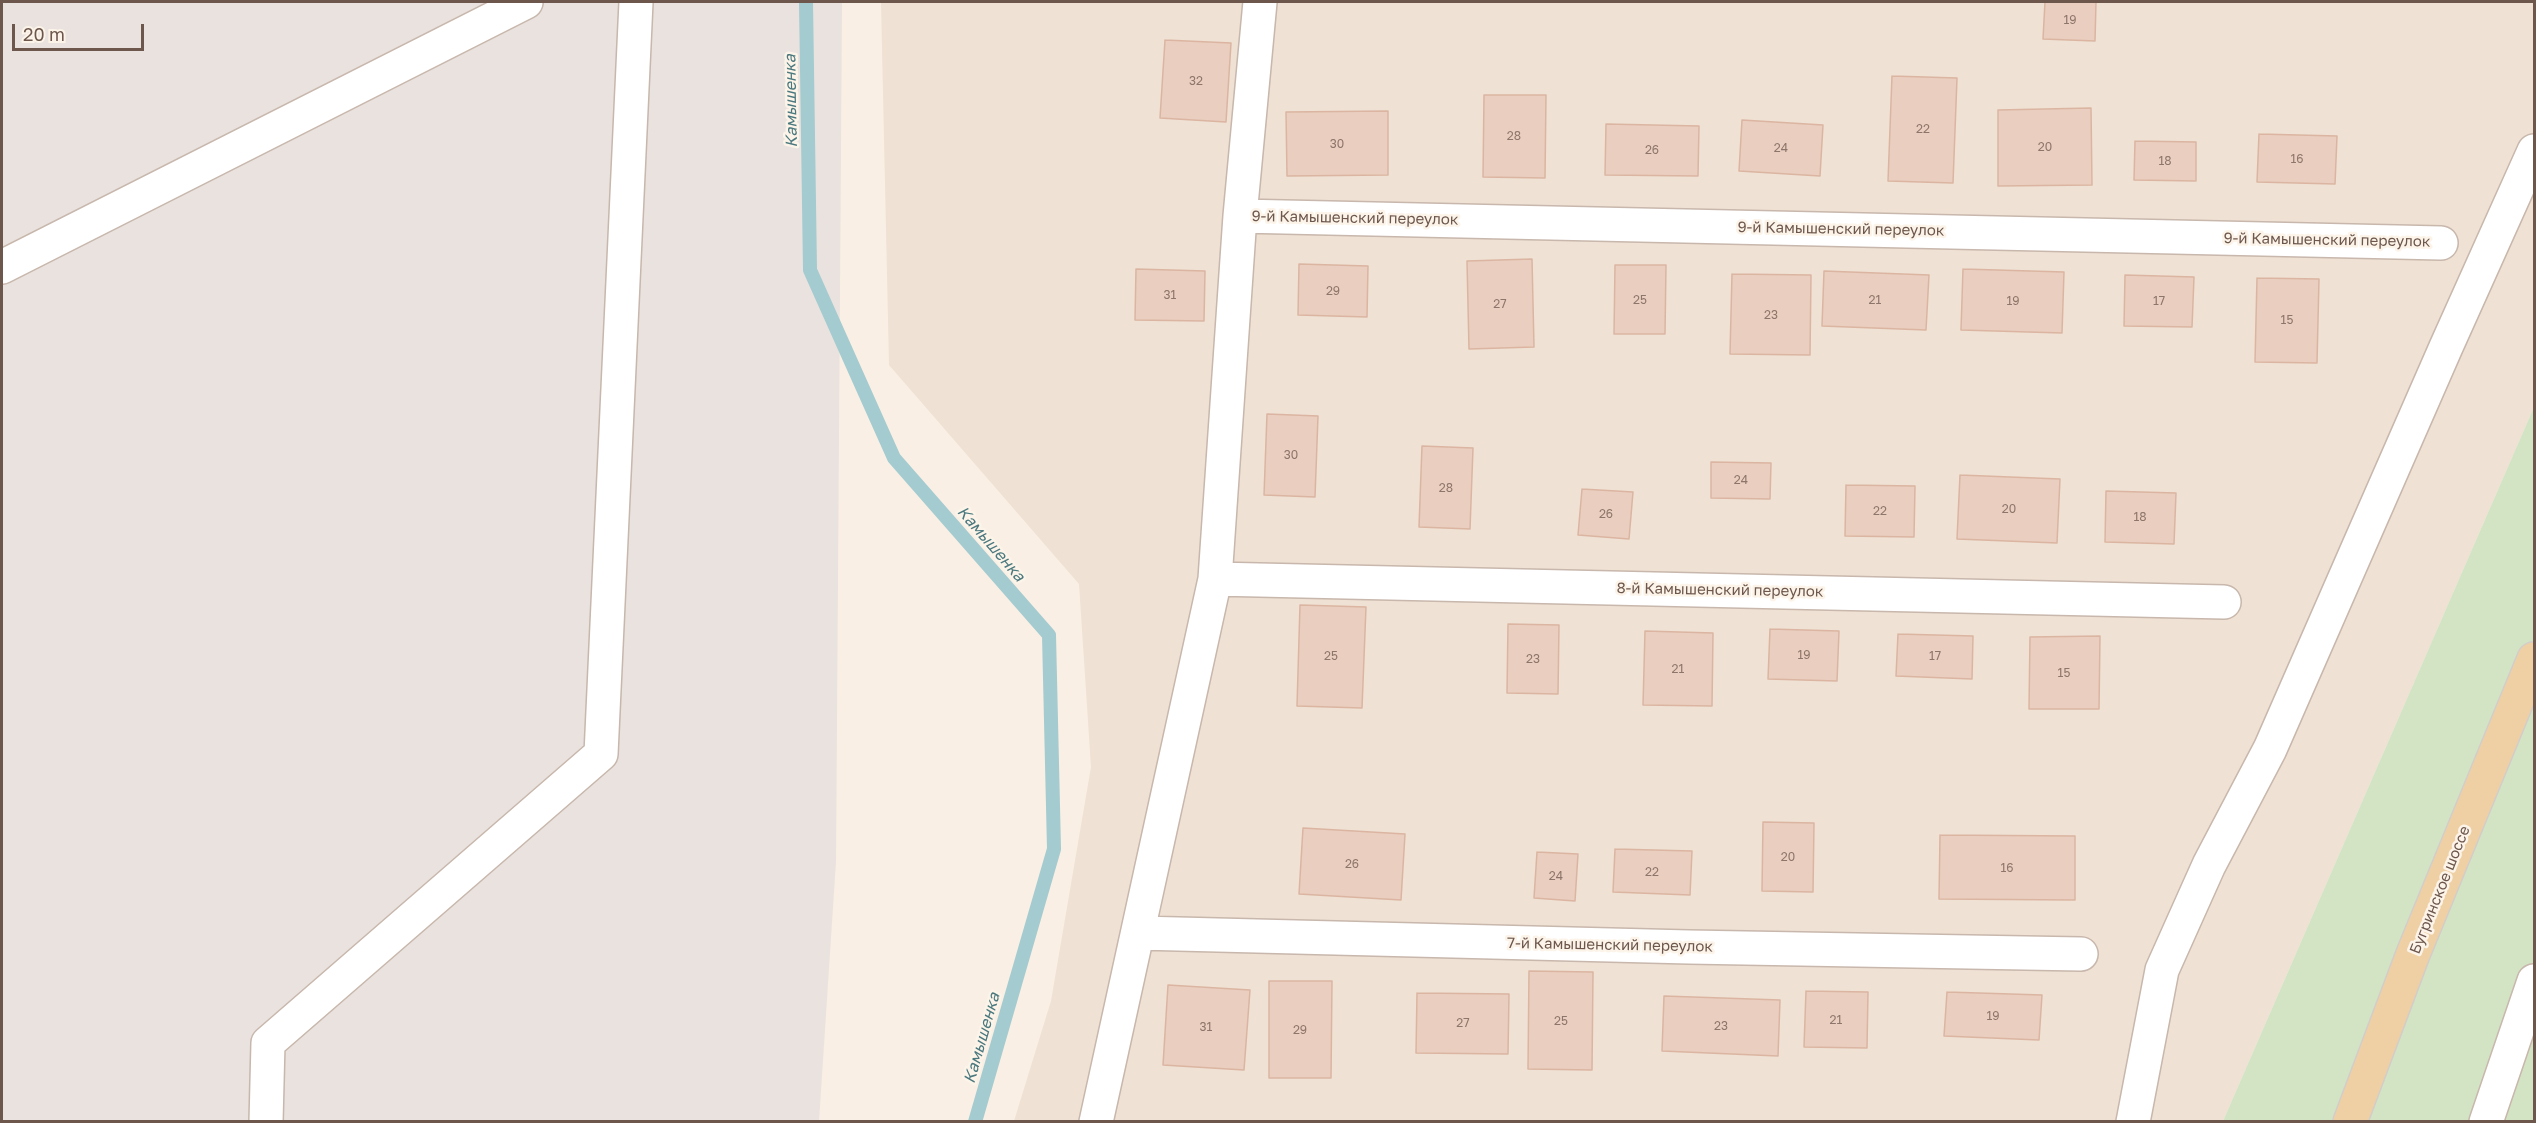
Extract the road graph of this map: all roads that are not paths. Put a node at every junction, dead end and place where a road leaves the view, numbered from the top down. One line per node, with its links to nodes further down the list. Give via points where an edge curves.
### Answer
1 (526, 2): 7 (street)
2 (636, 2): 14 (street, via 601,754 268,1043)
3 (1260, 2): 5 (street)
4 (2535, 151): 16 (street, via 2270,749 2209,864 2162,970)
5 (1240, 216): 6 (street, 9-й Камышенский переулок); 8 (street)
6 (2441, 243)
7 (2, 267)
8 (1215, 579): 9 (street, 8-й Камышенский переулок); 11 (street)
9 (2224, 602)
10 (2535, 660): 17 (main road, Бугринское шоссе, via 2413,954)
11 (1139, 933): 12 (street, 7-й Камышенский переулок); 15 (street)
12 (2081, 954)
13 (2535, 981): 18 (street)
14 (266, 1122)
15 (1096, 1122)
16 (2133, 1122)
17 (2350, 1122)
18 (2486, 1122)

